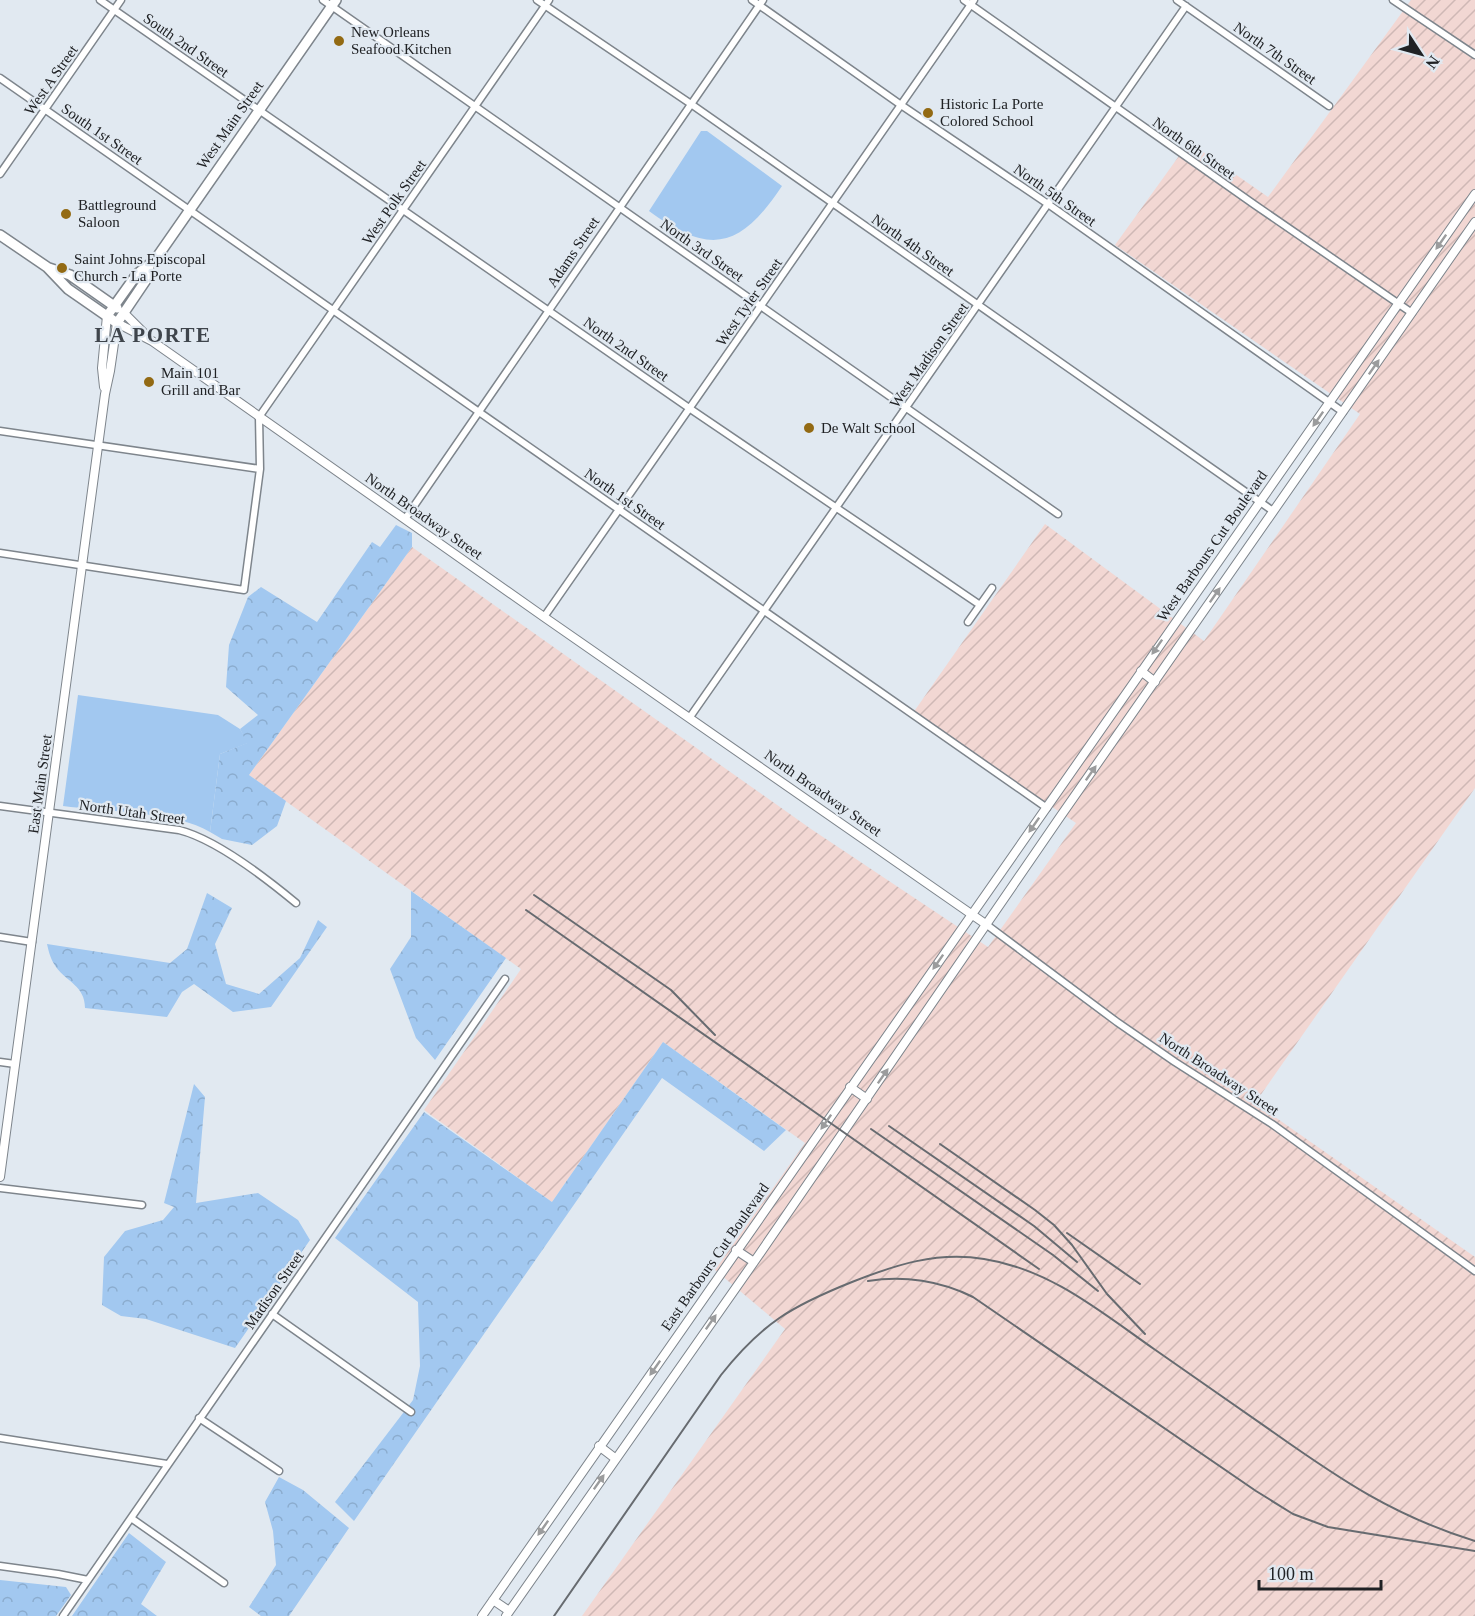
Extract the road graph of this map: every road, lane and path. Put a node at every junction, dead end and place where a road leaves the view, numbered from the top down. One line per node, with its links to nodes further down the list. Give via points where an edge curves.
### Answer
1 (100, 0): 14 (street, South 2nd Street)
2 (121, 0): 14 (street, West A Street)
3 (323, 0): 10 (street, North 3rd Street)
4 (537, 0): 11 (street, North 4th Street)
5 (752, 0): 12 (street, North 5th Street)
6 (964, 0): 9 (street, North 6th Street)
7 (1177, 0): 13 (street, North 7th Street)
8 (1393, 0): 15 (street)
9 (972, 2): 18 (street, West Tyler Street); 21 (street, North 6th Street)
10 (334, 3): 19 (street, North 3rd Street); 23 (main road, West Main Street)
11 (547, 3): 17 (street, North 4th Street); 19 (street, West Polk Street)
12 (761, 3): 17 (street, Adams Street); 18 (street, North 5th Street)
13 (1186, 6): 20 (street, North 7th Street); 21 (street, West Madison Street)
14 (114, 10): 22 (street, West A Street); 23 (street, South 2nd Street)
15 (1475, 56)
16 (0, 78): 22 (street, South 1st Street)
17 (691, 104): 26 (street, North 4th Street); 28 (street, Adams Street)
18 (901, 105): 26 (street, West Tyler Street); 27 (street, North 5th Street)
19 (475, 106): 28 (street, North 3rd Street); 29 (street, West Polk Street)
20 (1329, 106)
21 (1116, 108): 27 (street, West Madison Street); 35 (street, North 6th Street)
22 (45, 109): 24 (street, West A Street); 30 (street, South 1st Street)
23 (259, 111): 29 (street, North 2nd Street); 30 (main road, West Main Street)
24 (0, 174)
25 (1475, 194): 35 (street, West Barbours Cut Boulevard, one-way to 35)
26 (832, 203): 37 (street, West Tyler Street); 38 (street, North 4th Street)
27 (1048, 204): 38 (street, West Madison Street); 47 (street, North 5th Street)
28 (619, 207): 37 (street, North 3rd Street); 40 (street, Adams Street)
29 (404, 209): 39 (street, West Polk Street); 40 (street, North 2nd Street)
30 (190, 210): 34 (main road, West Main Street); 39 (street, North 1st Street)
31 (1475, 222): 42 (street, West Barbours Cut Boulevard)
32 (0, 235): 33 (main road)
33 (47, 267): 36 (main road, via 70,275); 43 (main road, via 69,289)
34 (149, 267): 36 (main road, West Main Street, via 137,274); 41 (main road, West Main Street, via 146,280)
35 (1399, 303): 42 (street, North 6th Street); 47 (street, West Barbours Cut Boulevard)
36 (114, 306): 41 (main road); 43 (main road, West Main Street)
37 (760, 306): 48 (street, West Tyler Street); 49 (street, North 3rd Street)
38 (979, 306): 49 (street, West Madison Street); 56 (street, North 4th Street)
39 (334, 309): 50 (street, North 1st Street); 52 (street, West Polk Street)
40 (549, 310): 48 (street, North 2nd Street); 50 (street, Adams Street)
41 (124, 313): 44 (main road, West Main Street); 45 (street, North Broadway Street)
42 (1412, 313): 51 (street, West Barbours Cut Boulevard, one-way to 42)
43 (107, 316): 44 (main road); 46 (street, East Main Street, via 102,368)
44 (117, 324): 45 (street, North Broadway Street); 46 (street, East Main Street)
45 (152, 341): 52 (street, North Broadway Street)
46 (105, 394): 54 (street, East Main Street)
47 (1329, 402): 51 (street, North 5th Street); 56 (street, West Barbours Cut Boulevard, one-way to 56)
48 (689, 408): 57 (street, North 2nd Street); 58 (street, West Tyler Street)
49 (906, 408): 57 (street, West Madison Street); 60 (street, North 3rd Street)
50 (479, 411): 58 (street, North 1st Street); 61 (street, Adams Street)
51 (1342, 412): 59 (street, West Barbours Cut Boulevard)
52 (259, 417): 55 (street); 61 (street, North Broadway Street)
53 (0, 431): 54 (street)
54 (99, 445): 55 (street); 63 (street, East Main Street)
55 (260, 469): 63 (street, via 244,590)
56 (1260, 501): 59 (street, North 4th Street); 66 (street, West Barbours Cut Boulevard)
57 (836, 508): 65 (street, North 2nd Street); 67 (street, West Madison Street)
58 (618, 510): 67 (street, North 1st Street); 69 (street, West Tyler Street)
59 (1274, 511): 68 (street, West Barbours Cut Boulevard, one-way to 59)
60 (1058, 514)
61 (405, 519): 69 (street, North Broadway Street)
62 (0, 553): 63 (street)
63 (82, 565): 76 (street, East Main Street)
64 (992, 588): 65 (street)
65 (980, 605): 70 (street)
66 (1186, 606): 68 (street); 71 (street, West Barbours Cut Boulevard, one-way to 71)
67 (764, 611): 73 (street, West Madison Street); 75 (street, North 1st Street)
68 (1200, 616): 72 (street, West Barbours Cut Boulevard)
69 (544, 617): 73 (street, North Broadway Street)
70 (968, 622)
71 (1141, 671): 72 (street); 75 (street, West Barbours Cut Boulevard)
72 (1155, 682): 79 (street, West Barbours Cut Boulevard, one-way to 72)
73 (690, 717): 78 (street, North Broadway Street)
74 (0, 807): 76 (street, North Utah Street)
75 (1047, 808): 78 (street, West Barbours Cut Boulevard, one-way to 78)
76 (50, 813): 77 (street, North Utah Street, via 196,834); 81 (street, East Main Street)
77 (296, 903)
78 (972, 914): 79 (street, North Broadway Street); 85 (street, East Barbours Cut Boulevard, one-way to 85)
79 (987, 925): 86 (street, one-way to 79); 92 (street, North Broadway Street, via 1116,1022 1272,1124)
80 (0, 937): 81 (street)
81 (32, 942): 84 (street, East Main Street)
82 (505, 979): 93 (street, Madison Street)
83 (0, 1062): 84 (street)
84 (15, 1064): 87 (street, East Main Street)
85 (850, 1087): 86 (street); 90 (street, East Barbours Cut Boulevard, one-way to 90)
86 (867, 1099): 91 (street)
87 (0, 1177)
88 (0, 1188): 89 (street)
89 (142, 1205)
90 (736, 1250): 91 (street); 97 (street, East Barbours Cut Boulevard, one-way to 97)
91 (754, 1262): 98 (street, one-way to 91)
92 (1475, 1271)
93 (272, 1314): 94 (street); 95 (street, Madison Street)
94 (411, 1412)
95 (199, 1418): 99 (street, Madison Street); 100 (street)
96 (0, 1438): 99 (street)
97 (599, 1446): 98 (street); 105 (street, East Barbours Cut Boulevard, one-way to 105)
98 (616, 1459): 106 (street, one-way to 98)
99 (167, 1464): 101 (street, Madison Street)
100 (279, 1471)
101 (131, 1518): 103 (street, Madison Street); 104 (street)
102 (0, 1566): 103 (street)
103 (88, 1580): 107 (street, Madison Street)
104 (224, 1583)
105 (493, 1600): 106 (street); 108 (street, East Barbours Cut Boulevard)
106 (508, 1613)
107 (63, 1616)
108 (482, 1616)

